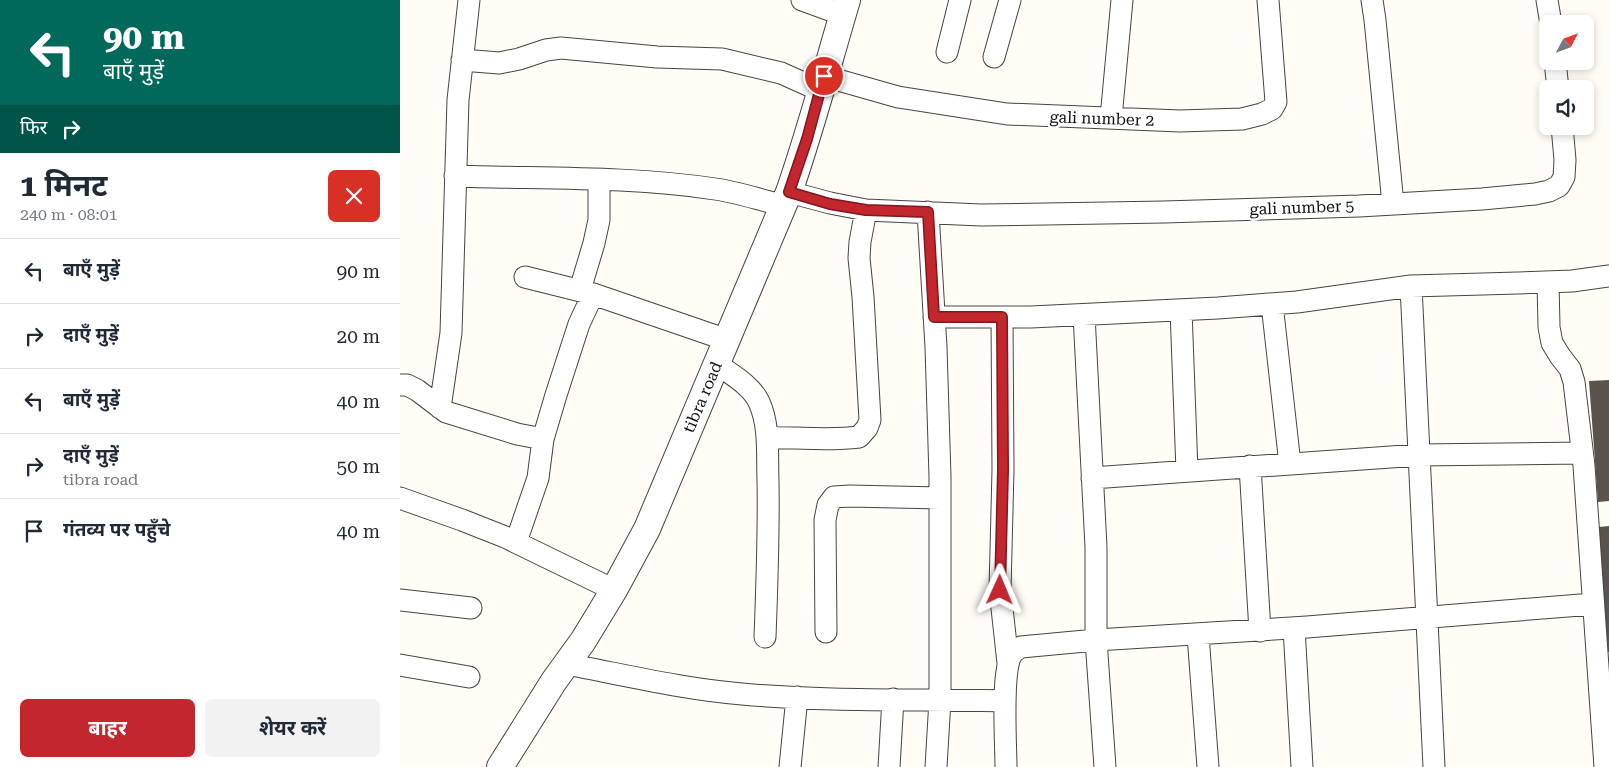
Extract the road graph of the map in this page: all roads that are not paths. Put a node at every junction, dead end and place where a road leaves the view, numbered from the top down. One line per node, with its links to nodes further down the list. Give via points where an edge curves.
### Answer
1 (469, 0): 13 (street)
2 (802, 0): 9 (street)
3 (960, 0): 11 (street)
4 (1010, 0): 12 (street)
5 (1122, 0): 15 (street)
6 (1268, 0): 15 (street, gali number 2, via 1276,102 1272,109 1242,120)
7 (1372, 0): 20 (street)
8 (1548, 0): 10 (street)
9 (845, 8): 14 (street, tibra road)
10 (1550, 15)
11 (947, 52)
12 (994, 57)
13 (462, 60): 14 (street, gali number 2, via 500,63 561,48 722,59); 17 (street)
14 (822, 83): 15 (street, gali number 2, via 1007,114); 19 (street, tibra road, via 807,139)
15 (1111, 118)
16 (1563, 135): 20 (street, gali number 5, via 1564,177 1559,186 1536,194)
17 (454, 176): 18 (street, gali number 5); 36 (street, via 451,333)
18 (599, 180): 19 (street, gali number 5, via 668,184); 27 (street, via 599,220)
19 (785, 198): 21 (street, gali number 5); 33 (street, tibra road)
20 (1393, 204): 22 (street, gali number 5, via 1164,212 981,215)
21 (866, 210): 22 (street, gali number 5); 37 (street, via 859,258 870,420 867,428 859,437 839,440)
22 (928, 212): 31 (street)
23 (525, 276): 27 (street)
24 (1609, 276): 25 (street)
25 (1548, 282): 26 (street); 39 (street, via 1549,328 1552,343 1570,369 1574,382)
26 (1411, 286): 28 (street); 40 (street)
27 (586, 292): 33 (street); 38 (street)
28 (1272, 304): 29 (street); 41 (street)
29 (1181, 310): 30 (street); 43 (street)
30 (1084, 315): 32 (street); 44 (street)
31 (934, 317): 32 (street); 46 (street)
32 (1002, 317): 59 (street, via 1000,590)
33 (727, 340): 34 (street, tibra road)
34 (717, 364): 37 (street, via 747,386 758,400); 48 (street, tibra road, via 647,529)
35 (400, 384): 36 (street, via 417,390)
36 (440, 408): 38 (street, via 466,419)
37 (767, 438): 57 (street)
38 (543, 439): 47 (street, via 538,478)
39 (1582, 453): 40 (street); 50 (street)
40 (1419, 455): 41 (street); 52 (street)
41 (1290, 464): 42 (street)
42 (1250, 466): 43 (street); 54 (street)
43 (1187, 471): 44 (street)
44 (1092, 478): 58 (street)
45 (400, 498): 47 (street)
46 (940, 498): 55 (street, via 834,497 828,505 825,520); 65 (street)
47 (516, 542): 48 (street)
48 (614, 590): 60 (street, tibra road)
49 (400, 600): 51 (street)
50 (1593, 604): 52 (street); 76 (street)
51 (471, 608)
52 (1427, 617): 53 (street); 75 (street)
53 (1294, 628): 54 (street); 74 (street)
54 (1260, 630): 56 (street)
55 (826, 632)
56 (1198, 635): 58 (street); 73 (street)
57 (765, 637)
58 (1096, 640): 59 (street, via 1021,646 1012,653); 72 (street)
59 (1008, 663): 66 (street)
60 (566, 664): 63 (street, via 732,693); 67 (street, tibra road)
61 (400, 665): 62 (street)
62 (469, 677)
63 (797, 697): 64 (street); 68 (street)
64 (893, 699): 65 (street); 69 (street)
65 (940, 700): 66 (street); 70 (street)
66 (1005, 701): 71 (street)
67 (500, 767)
68 (790, 767)
69 (889, 767)
70 (936, 767)
71 (1006, 767)
72 (1105, 767)
73 (1208, 767)
74 (1302, 767)
75 (1434, 767)
76 (1605, 767)

